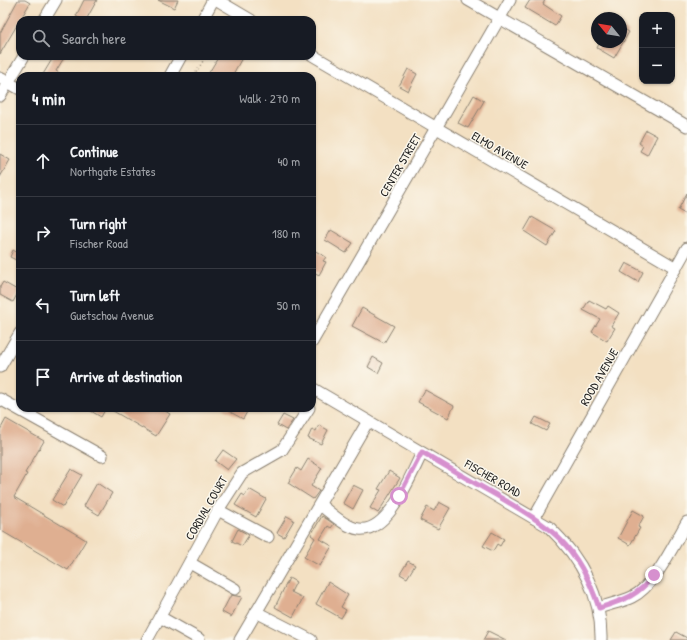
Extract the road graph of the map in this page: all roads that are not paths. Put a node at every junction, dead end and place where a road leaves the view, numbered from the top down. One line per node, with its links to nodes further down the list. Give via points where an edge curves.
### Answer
1 (56, 0): 6 (street)
2 (213, 0): 7 (street)
3 (217, 0): 8 (street)
4 (468, 0): 9 (street)
5 (510, 0): 9 (street, CENTER STREET)
6 (46, 16)
7 (204, 16)
8 (244, 16)
9 (499, 18): 17 (street); 18 (street, CENTER STREET)
10 (316, 57): 18 (street, ELMO AVENUE)
11 (21, 60): 14 (street)
12 (179, 60): 13 (street)
13 (172, 72)
14 (4, 80): 15 (street); 16 (street)
15 (16, 87)
16 (0, 96)
17 (687, 126)
18 (436, 128): 20 (street, ELMO AVENUE); 21 (street, CENTER STREET)
19 (687, 248): 20 (street, ROOD AVENUE)
20 (676, 268): 34 (street, ROOD AVENUE)
21 (316, 335)
22 (16, 340): 23 (street)
23 (0, 367)
24 (316, 390): 29 (street, FISCHER ROAD)
25 (0, 399): 26 (street)
26 (16, 408)
27 (23, 412): 31 (street)
28 (306, 412): 33 (street, CORDIAL COURT, via 282,450 242,473)
29 (368, 421): 30 (street, FISCHER ROAD); 32 (street)
30 (422, 452): 32 (street, via 392,508 384,519 367,529 354,528); 34 (street, FISCHER ROAD)
31 (102, 456)
32 (320, 505): 40 (street)
33 (218, 510): 36 (street); 37 (street, CORDIAL COURT)
34 (534, 518): 39 (street, FISCHER ROAD, via 549,527 574,554 586,573)
35 (687, 523): 39 (street, via 645,587 633,596)
36 (268, 537)
37 (190, 563): 38 (street); 41 (street, CORDIAL COURT)
38 (236, 589)
39 (599, 608): 46 (street, FISCHER ROAD)
40 (256, 612): 44 (street); 45 (street)
41 (160, 617): 42 (street); 43 (street, CORDIAL COURT)
42 (200, 639)
43 (147, 640)
44 (240, 640)
45 (311, 640)
46 (601, 640)

